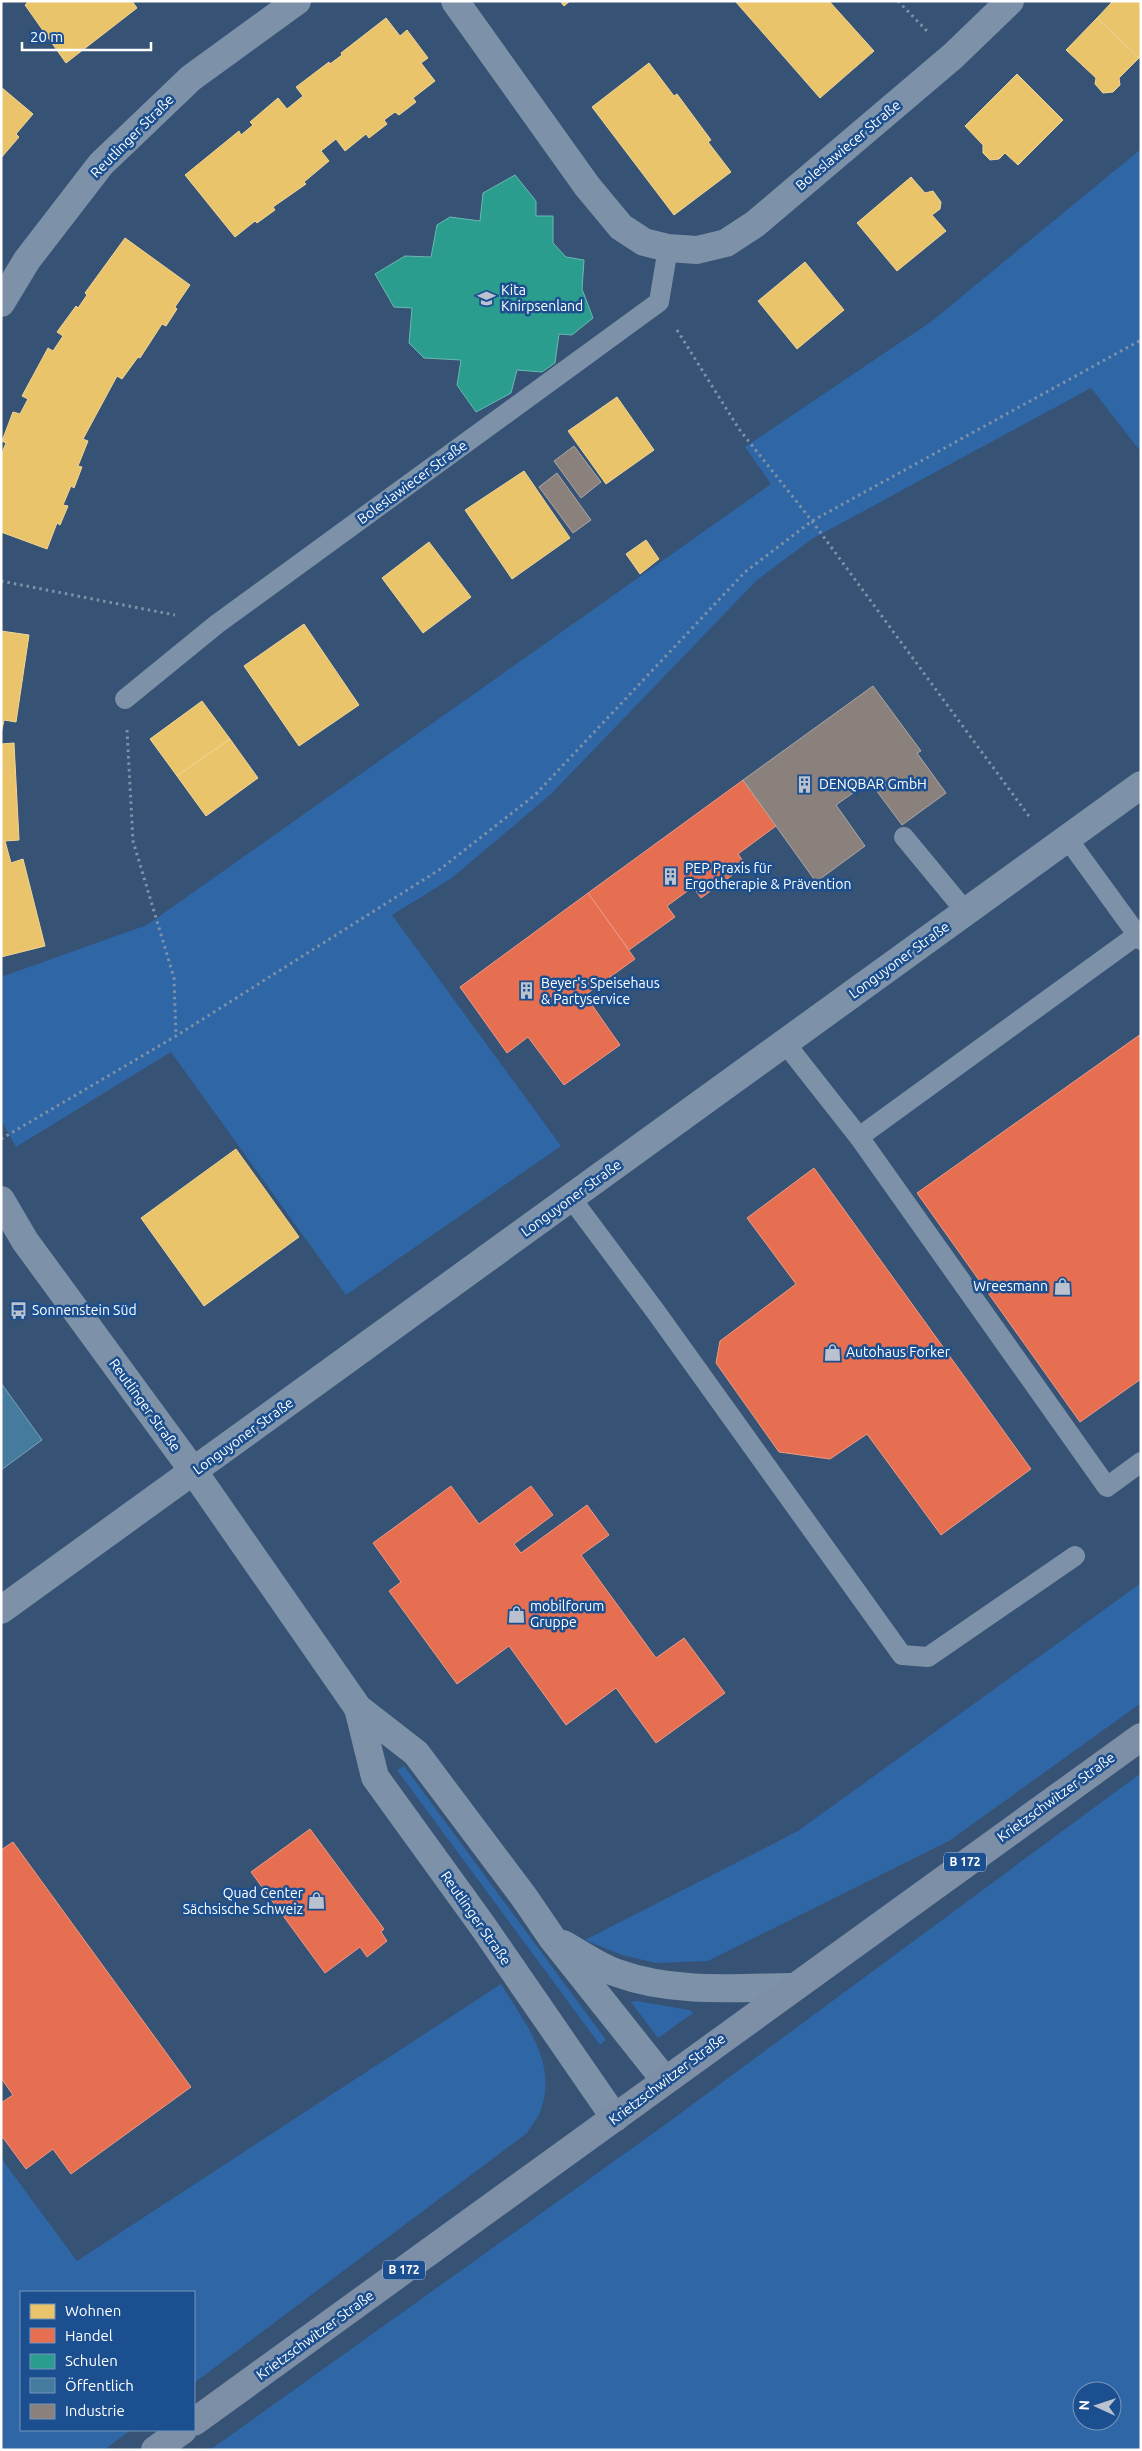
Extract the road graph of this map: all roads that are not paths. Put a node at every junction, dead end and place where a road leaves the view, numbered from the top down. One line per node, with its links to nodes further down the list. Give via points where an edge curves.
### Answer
1 (297, 1): 5 (street, Reutlinger Straße, via 191,78 101,164 27,260)
2 (455, 1): 4 (street, Boleslawiecer Straße, via 587,186 622,227 644,242)
3 (1010, 1): 4 (street, Boleslawiecer Straße, via 952,56 755,224 726,244 698,250)
4 (668, 248): 6 (lane, Boleslawiecer Straße, via 659,302 217,624)
5 (1, 303)
6 (125, 699)
7 (1141, 785): 9 (street, Longuyoner Straße)
8 (904, 837): 10 (lane)
9 (1060, 844): 10 (street, Longuyoner Straße); 11 (lane)
10 (966, 912): 12 (street, Longuyoner Straße)
11 (1139, 937): 13 (lane)
12 (785, 1043): 13 (lane); 14 (street, Longuyoner Straße)
13 (860, 1137): 16 (lane, via 1107,1487)
14 (571, 1198): 17 (street, Longuyoner Straße); 18 (lane, via 902,1655 928,1657)
15 (1, 1200): 17 (street, Reutlinger Straße, via 25,1241)
16 (1141, 1462)
17 (194, 1472): 19 (street, Longuyoner Straße); 20 (street, Reutlinger Straße)
18 (1075, 1556)
19 (1, 1610)
20 (358, 1708): 22 (street, Reutlinger Straße, via 416,1753); 25 (street, Reutlinger Straße, via 375,1777)
21 (1141, 1737): 23 (main road, Krietzschwitzer Straße / B 172)
22 (552, 1938): 23 (street, Reutlinger Straße, via 616,1973 656,1984 698,1988); 24 (street, Reutlinger Straße)
23 (790, 1987): 24 (main road, Krietzschwitzer Straße / B 172)
24 (664, 2080): 25 (main road, Krietzschwitzer Straße / B 172)
25 (614, 2118): 26 (main road, Krietzschwitzer Straße / B 172)
26 (195, 2421)
27 (182, 2431): 28 (main road)
28 (155, 2450)

